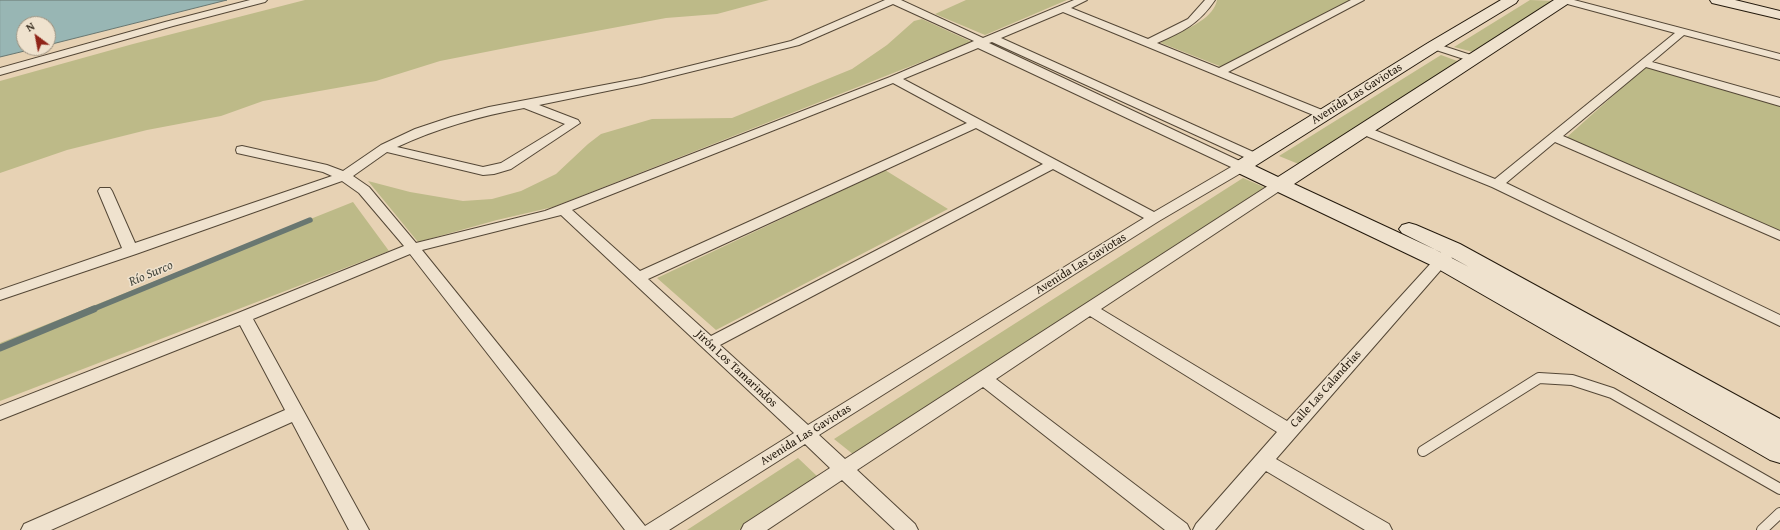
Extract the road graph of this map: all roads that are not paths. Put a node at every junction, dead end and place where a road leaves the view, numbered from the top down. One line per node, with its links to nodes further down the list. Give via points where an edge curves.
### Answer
1 (262, 0): 17 (street)
2 (1082, 0): 8 (street)
3 (1210, 0): 12 (street, via 1194,21)
4 (1359, 0): 18 (street)
5 (1511, 0): 13 (street, Avenida Las Gaviotas)
6 (1563, 0): 10 (street); 15 (street)
7 (1717, 0): 9 (street)
8 (1062, 8): 11 (street); 12 (street)
9 (1780, 15)
10 (1683, 31): 14 (street); 16 (street)
11 (985, 41): 19 (street); 21 (street, via 893,0 795,43 641,81); 28 (street); 28 (street)
12 (1150, 43): 18 (street)
13 (1434, 46): 15 (street); 22 (street, Avenida Las Gaviotas)
14 (1780, 57)
15 (1473, 59): 24 (street)
16 (1644, 63): 20 (street); 25 (street)
17 (0, 72)
18 (1220, 72): 22 (street)
19 (894, 79): 23 (street); 34 (street)
20 (1780, 102)
21 (526, 104): 26 (street, via 455,120 419,132); 26 (street, via 574,123 506,166 494,170 483,171)
22 (1323, 115): 28 (street, Avenida Las Gaviotas)
23 (976, 123): 29 (street); 40 (street)
24 (1363, 130): 31 (street); 32 (street)
25 (1554, 137): 32 (street); 36 (street)
26 (385, 148): 30 (street)
27 (242, 150): 30 (street, via 327,169)
28 (1248, 162): 31 (street); 35 (street, Avenida Las Gaviotas)
29 (1053, 164): 35 (street); 45 (street)
30 (344, 176): 37 (street, via 366,191); 38 (street)
31 (1286, 180): 39 (street); 42 (street)
32 (1498, 184): 44 (street)
33 (105, 191): 38 (street)
34 (563, 209): 37 (street); 40 (street, Jirón Los Tamarindos)
35 (1154, 218): 51 (street, Avenida Las Gaviotas)
36 (1780, 236)
37 (413, 248): 43 (street); 60 (street)
38 (131, 251): 41 (street)
39 (1446, 255): 49 (street, Calle Las Calandrias); 50 (street); 53 (street)
40 (638, 278): 45 (street, Jirón Los Tamarindos)
41 (0, 296)
42 (1089, 309): 46 (street); 49 (street)
43 (244, 317): 47 (street); 48 (street)
44 (1780, 321)
45 (709, 344): 51 (street, Jirón Los Tamarindos)
46 (983, 378): 55 (street); 64 (street)
47 (0, 413)
48 (296, 413): 58 (street); 59 (street)
49 (1289, 431): 54 (street, Calle Las Calandrias)
50 (1780, 431)
51 (807, 435): 55 (street, Jirón Los Tamarindos); 61 (street, Avenida Las Gaviotas)
52 (1423, 451): 56 (lane, via 1539,378 1572,380 1612,393)
53 (1780, 453)
54 (1263, 460): 65 (street, Calle Las Calandrias); 66 (street)
55 (844, 469): 62 (street); 63 (street, Jirón Los Tamarindos)
56 (1780, 488)
57 (1780, 513): 67 (lane)
58 (31, 530)
59 (359, 530)
60 (637, 530)
61 (653, 530)
62 (751, 530)
63 (908, 530)
64 (1180, 530)
65 (1203, 530)
66 (1382, 530)
67 (1762, 530)

